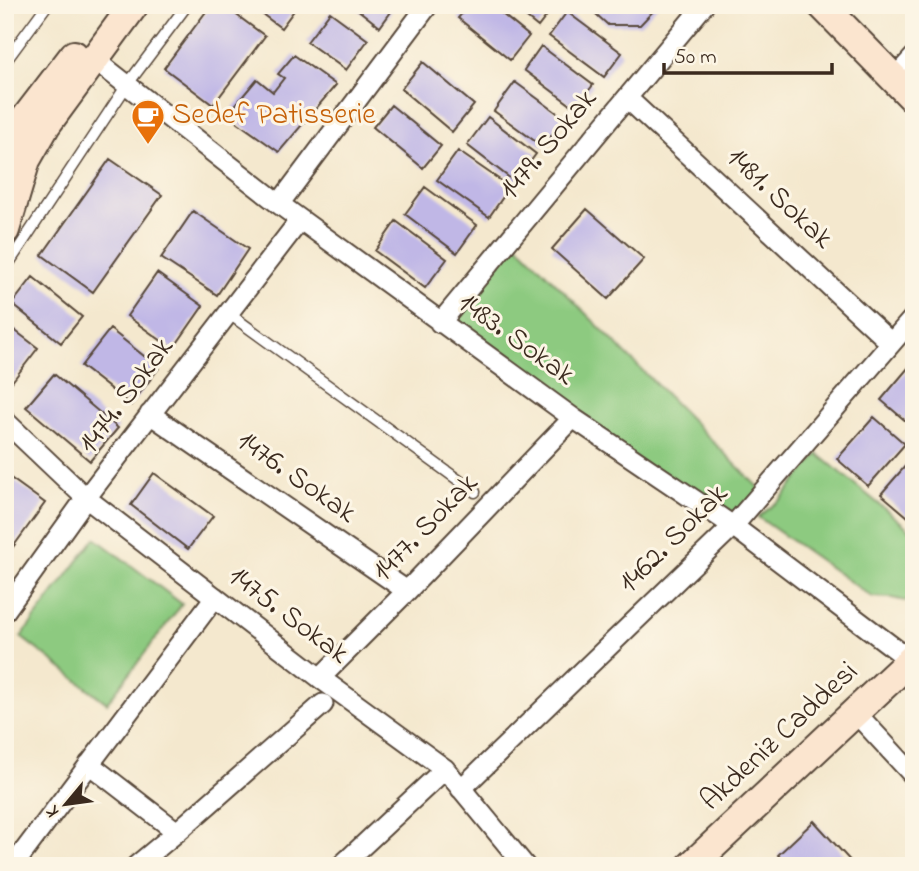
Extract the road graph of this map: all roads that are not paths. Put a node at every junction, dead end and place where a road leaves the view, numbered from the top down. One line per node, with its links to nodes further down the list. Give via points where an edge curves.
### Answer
1 (47, 5): 10 (lane)
2 (111, 5): 15 (main road)
3 (134, 5): 9 (main road)
4 (187, 5): 12 (lane)
5 (428, 5): 16 (street)
6 (704, 5): 13 (street, 1479. Sokak)
7 (822, 5): 11 (main road)
8 (914, 57): 11 (street)
9 (94, 59): 12 (street, 1483. Sokak); 18 (main road, via 26,160)
10 (5, 62)
11 (894, 79): 14 (main road)
12 (127, 85): 16 (street, 1483. Sokak); 19 (lane)
13 (627, 98): 22 (street, 1479. Sokak); 23 (street, 1481. Sokak)
14 (914, 99)
15 (5, 145)
16 (279, 205): 17 (street, 1483. Sokak)
17 (300, 220): 20 (street, 1474. Sokak); 22 (street, 1483. Sokak)
18 (5, 230)
19 (5, 269)
20 (228, 313): 24 (street, 1474. Sokak); 27 (lane)
21 (914, 317): 23 (street, 1462. Sokak)
22 (440, 323): 25 (street, 1483. Sokak)
23 (891, 344): 29 (street, 1462. Sokak)
24 (150, 414): 28 (street, 1474. Sokak); 30 (street, 1476. Sokak)
25 (573, 418): 29 (street, 1483. Sokak); 30 (street, 1477. Sokak)
26 (5, 421): 28 (street, 1475. Sokak)
27 (475, 492)
28 (86, 498): 31 (street, 1475. Sokak); 32 (street, 1474. Sokak)
29 (733, 526): 33 (street, 1483. Sokak); 40 (street, 1462. Sokak)
30 (407, 591): 34 (street, 1477. Sokak)
31 (215, 597): 34 (street, 1475. Sokak); 37 (street)
32 (5, 611)
33 (912, 658): 36 (main road, Akdeniz Caddesi)
34 (320, 678): 38 (street, 1475. Sokak)
35 (323, 704): 41 (street)
36 (855, 712): 39 (street); 46 (main road, Akdeniz Caddesi)
37 (89, 764): 41 (street); 42 (street)
38 (446, 769): 40 (street, 1475. Sokak); 44 (street)
39 (914, 776)
40 (461, 789): 45 (street, 1475. Sokak)
41 (177, 832): 43 (street)
42 (13, 866)
43 (136, 866)
44 (341, 866)
45 (525, 866)
46 (691, 866)

